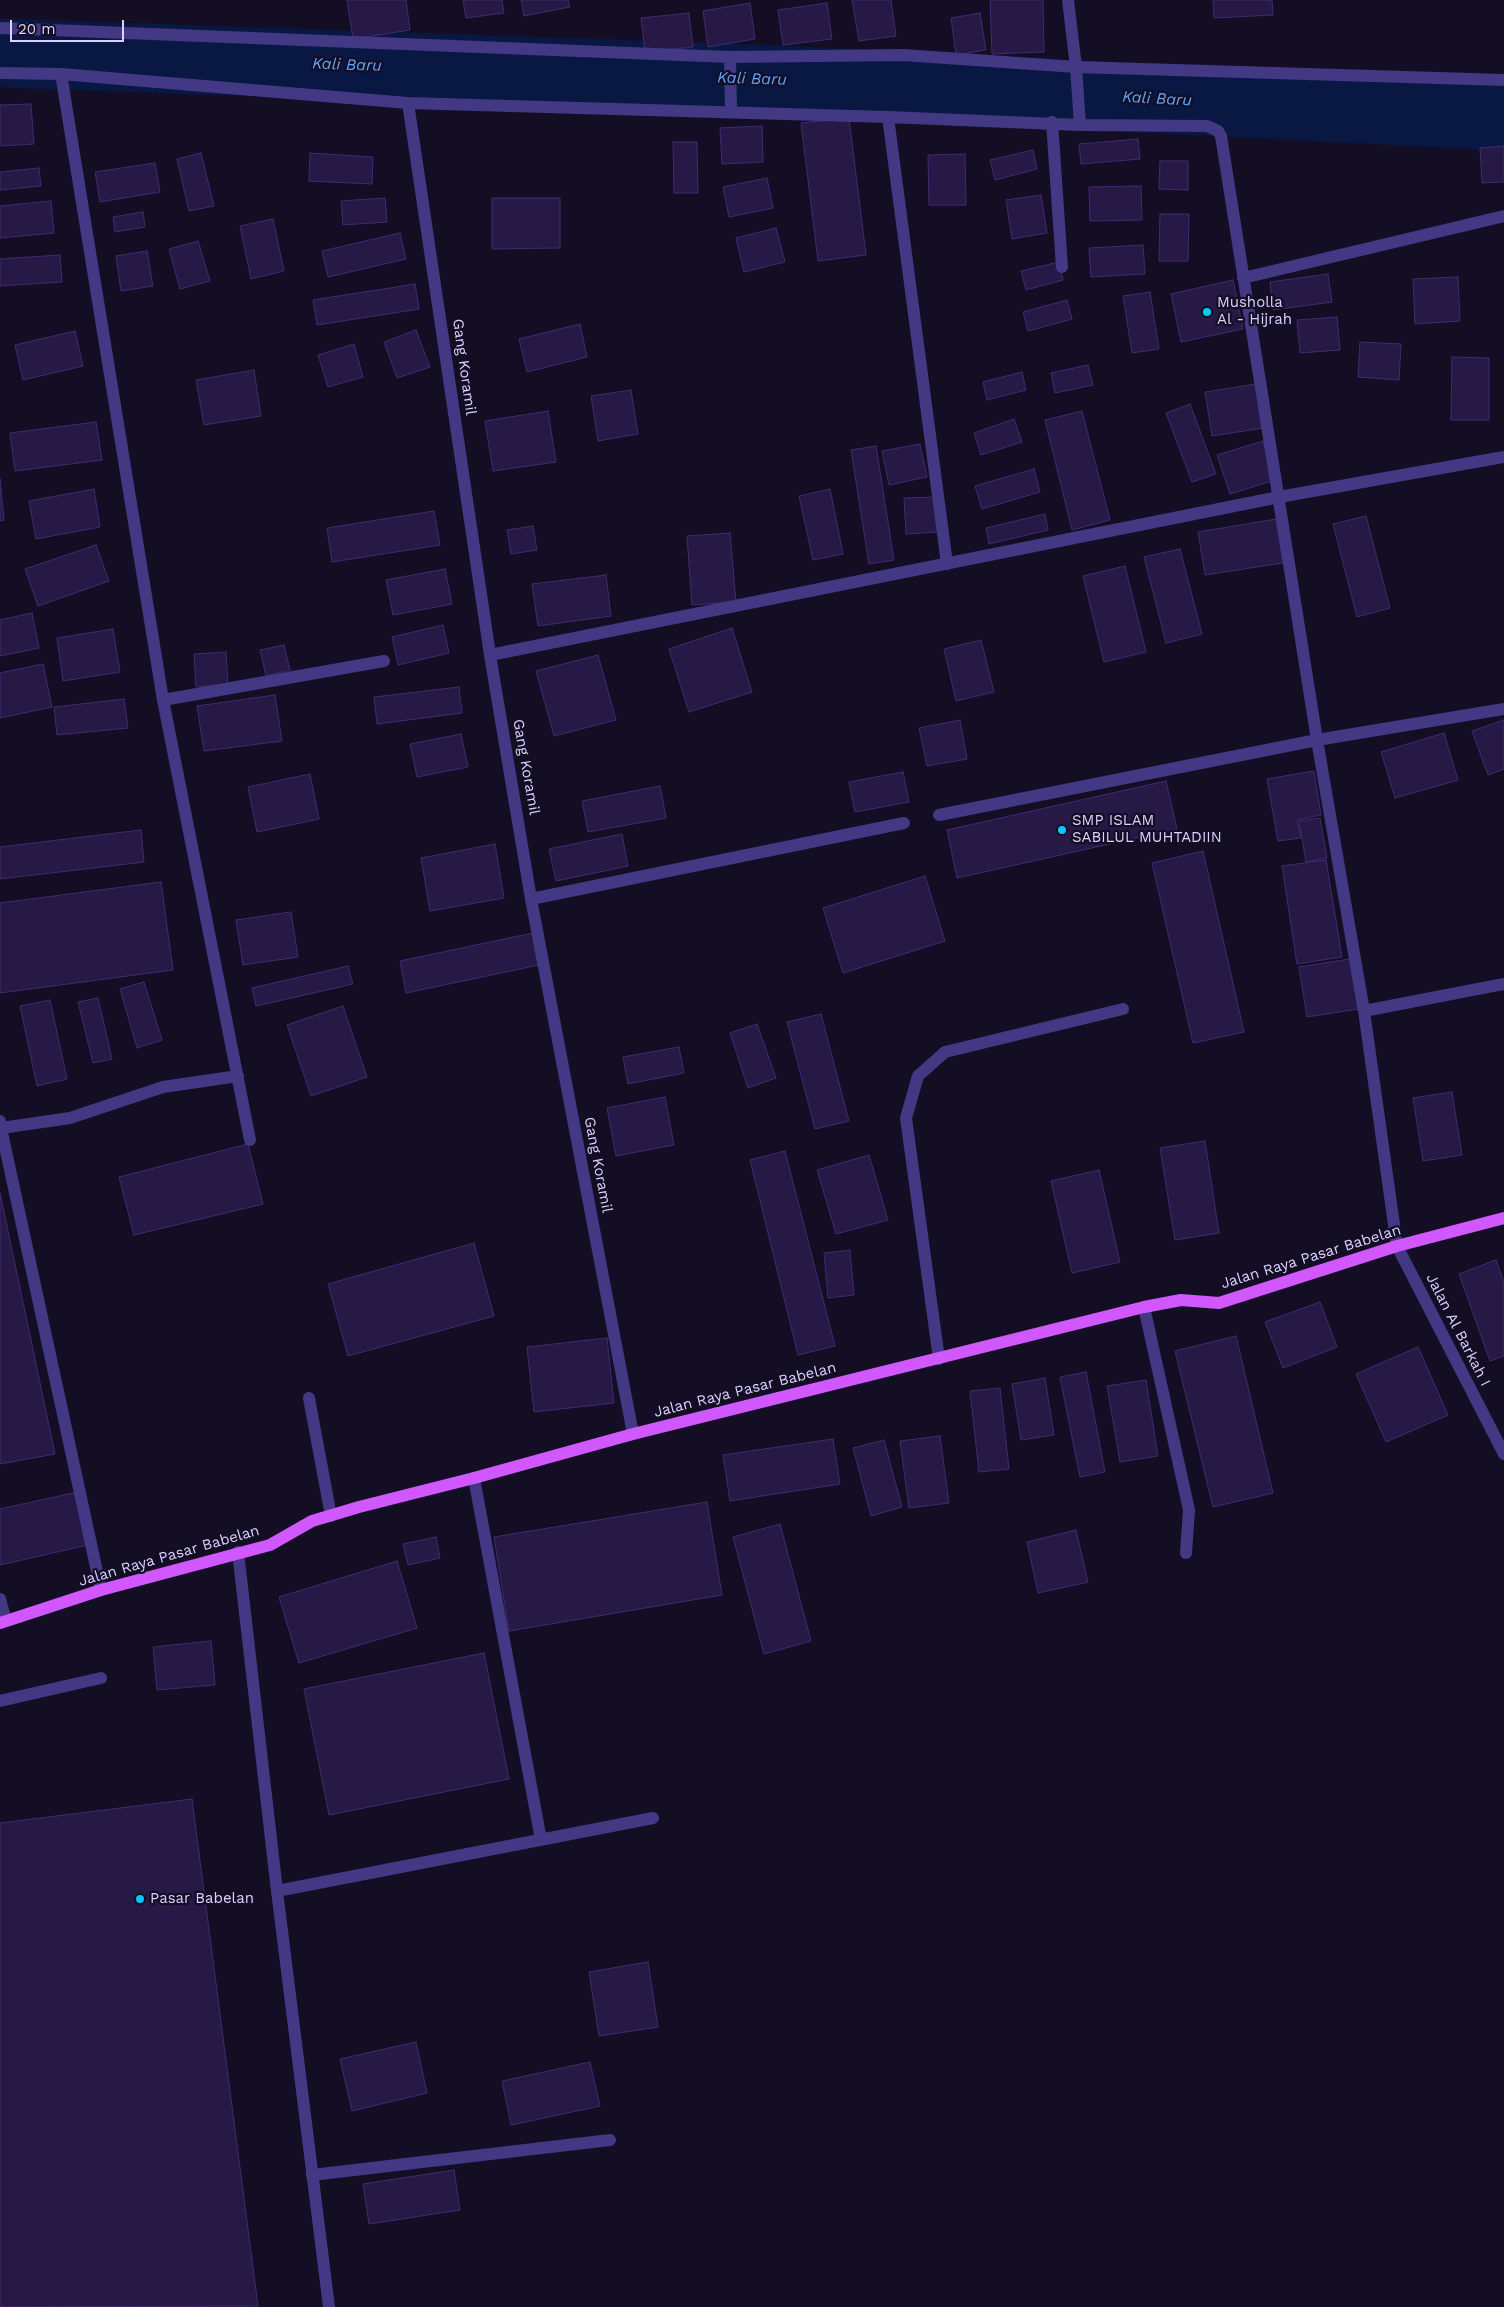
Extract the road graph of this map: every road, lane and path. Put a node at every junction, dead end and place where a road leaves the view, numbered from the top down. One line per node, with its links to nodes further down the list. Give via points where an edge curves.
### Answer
1 (1068, 0): 4 (street)
2 (0, 28): 3 (street)
3 (730, 59): 4 (street, via 903,55); 9 (street)
4 (1076, 72): 7 (street); 11 (street)
5 (0, 73): 6 (street)
6 (61, 74): 8 (street); 21 (street)
7 (1504, 80)
8 (408, 103): 9 (street); 19 (street, Gang Koramil)
9 (731, 107): 10 (street)
10 (888, 116): 12 (street); 18 (street)
11 (1079, 119): 12 (street); 15 (street, Jalan Al Barkah I, via 1207,126 1218,131)
12 (1052, 122): 14 (street)
13 (1504, 216): 15 (street)
14 (1062, 267)
15 (1242, 278): 17 (street, Jalan Al Barkah I)
16 (1504, 457): 17 (street)
17 (1279, 497): 18 (street); 23 (street, Jalan Al Barkah I)
18 (947, 564): 19 (street)
19 (490, 655): 26 (street, Gang Koramil)
20 (384, 661): 21 (street)
21 (163, 700): 30 (street)
22 (1504, 709): 23 (street)
23 (1317, 740): 24 (street); 29 (street, Jalan Al Barkah I)
24 (940, 815)
25 (904, 823): 26 (street)
26 (531, 899): 38 (street, Gang Koramil)
27 (1504, 984): 29 (street)
28 (1123, 1009): 36 (street, via 944,1052 918,1076 906,1118)
29 (1364, 1011): 34 (street, Jalan Al Barkah I)
30 (238, 1076): 31 (street, via 163,1088 70,1118); 32 (street)
31 (1, 1125): 44 (street)
32 (250, 1140)
33 (1504, 1218): 34 (main road, Jalan Raya Pasar Babelan)
34 (1397, 1246): 35 (main road, Jalan Raya Pasar Babelan, via 1219,1303 1181,1300); 39 (street, Jalan Al Barkah I)
35 (1144, 1307): 36 (main road, Jalan Raya Pasar Babelan); 43 (street, via 1189,1510)
36 (939, 1359): 38 (main road, Jalan Raya Pasar Babelan)
37 (309, 1398): 41 (street)
38 (633, 1434): 40 (main road, Jalan Raya Pasar Babelan)
39 (1504, 1454)
40 (474, 1478): 41 (main road, Jalan Raya Pasar Babelan); 50 (street)
41 (331, 1516): 42 (main road, Jalan Raya Pasar Babelan, via 312,1521 270,1544)
42 (238, 1552): 44 (main road, Jalan Raya Pasar Babelan); 51 (street)
43 (1186, 1553)
44 (101, 1590): 46 (main road, Jalan Raya Pasar Babelan)
45 (0, 1600): 46 (street)
46 (3, 1622)
47 (101, 1678): 48 (street)
48 (0, 1701)
49 (653, 1818): 50 (street)
50 (541, 1840): 51 (street)
51 (277, 1891): 53 (street)
52 (610, 2140): 53 (street)
53 (312, 2175): 54 (street)
54 (329, 2307)

